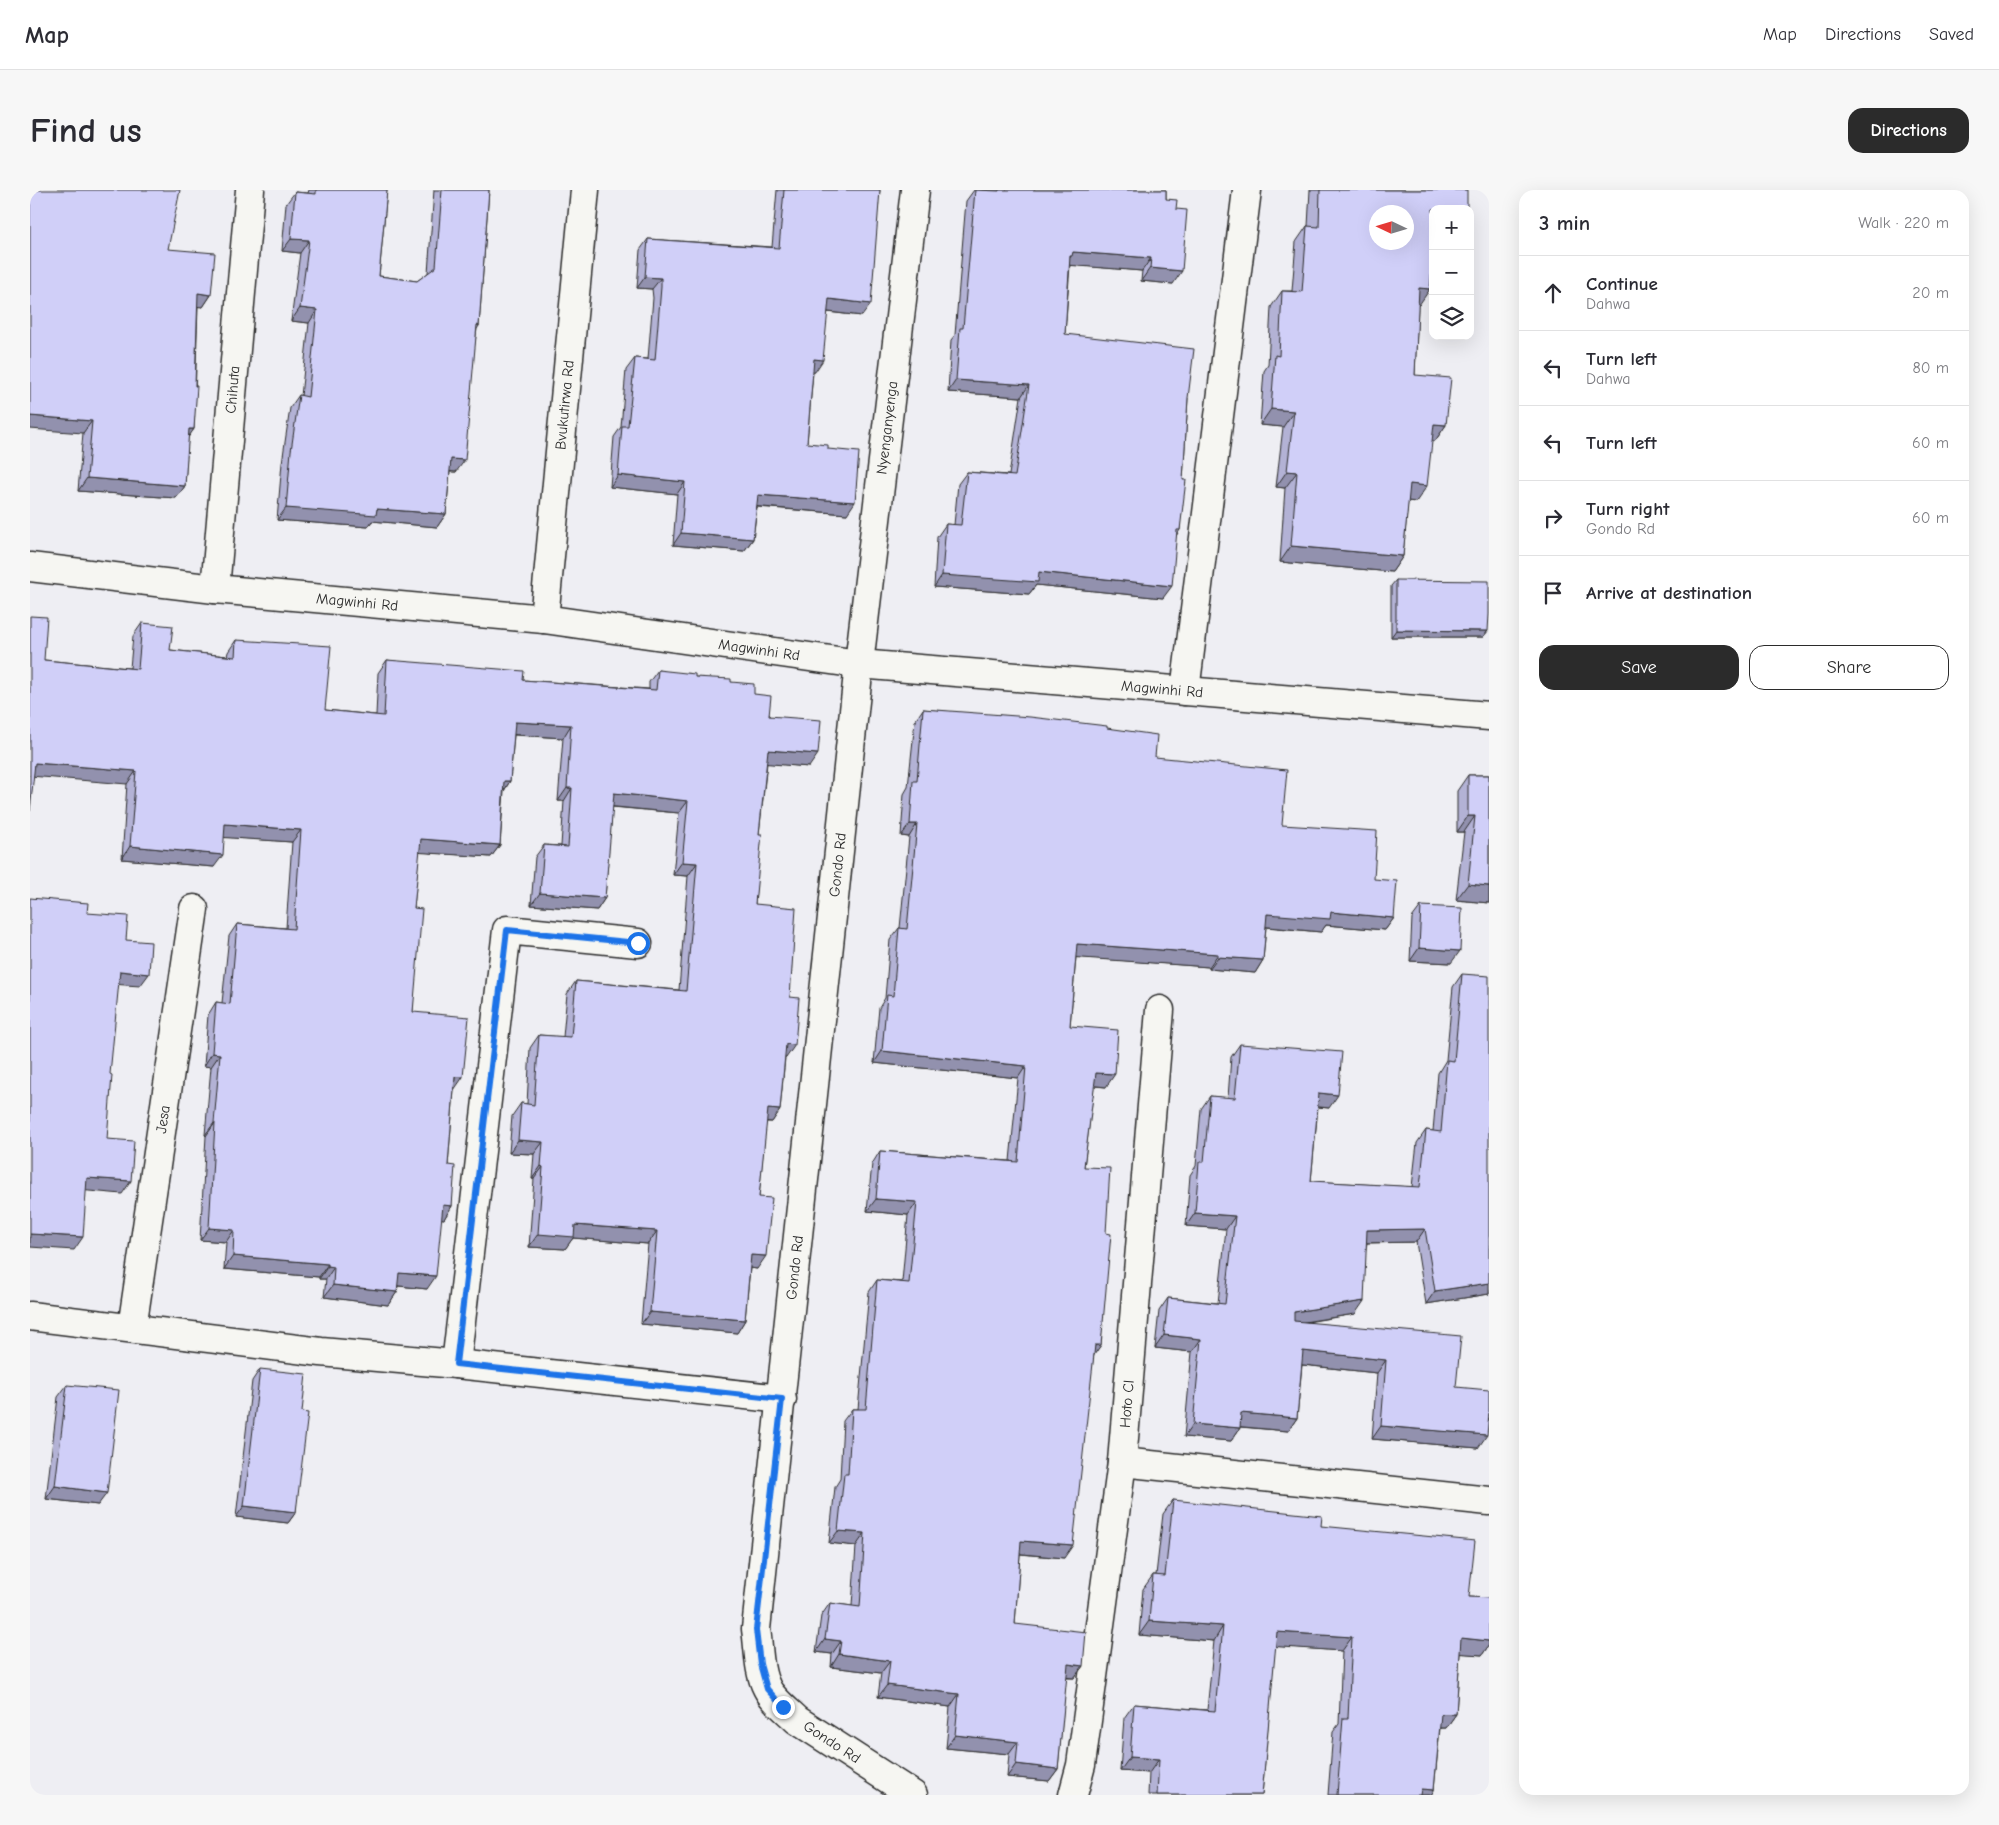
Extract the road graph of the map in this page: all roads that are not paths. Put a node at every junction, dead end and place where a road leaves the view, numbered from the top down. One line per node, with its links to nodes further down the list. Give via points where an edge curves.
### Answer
1 (250, 190): 6 (street, Chihuta)
2 (585, 190): 7 (street, Bvukutirwa Rd)
3 (915, 190): 8 (street, Nyenganyenga)
4 (1247, 190): 9 (street)
5 (30, 567): 6 (street, Magwinhi Rd)
6 (215, 589): 7 (street, Magwinhi Rd)
7 (544, 619): 8 (street, Magwinhi Rd)
8 (859, 664): 9 (street, Magwinhi Rd); 17 (street, Gondo Rd)
9 (1185, 691): 10 (street, Magwinhi Rd)
10 (1489, 716)
11 (194, 909): 15 (street, Jesa)
12 (638, 943): 16 (street, via 507,930)
13 (1160, 1010): 18 (street, Hoto Cl)
14 (30, 1316): 15 (street)
15 (132, 1328): 16 (street, via 321,1352)
16 (456, 1364): 17 (street)
17 (782, 1399): 20 (street, Gondo Rd, via 756,1630 767,1689 798,1720)
18 (1122, 1462): 19 (street); 21 (street, Hoto Cl, via 1081,1764)
19 (1489, 1501)
20 (913, 1795)
21 (1073, 1795)

